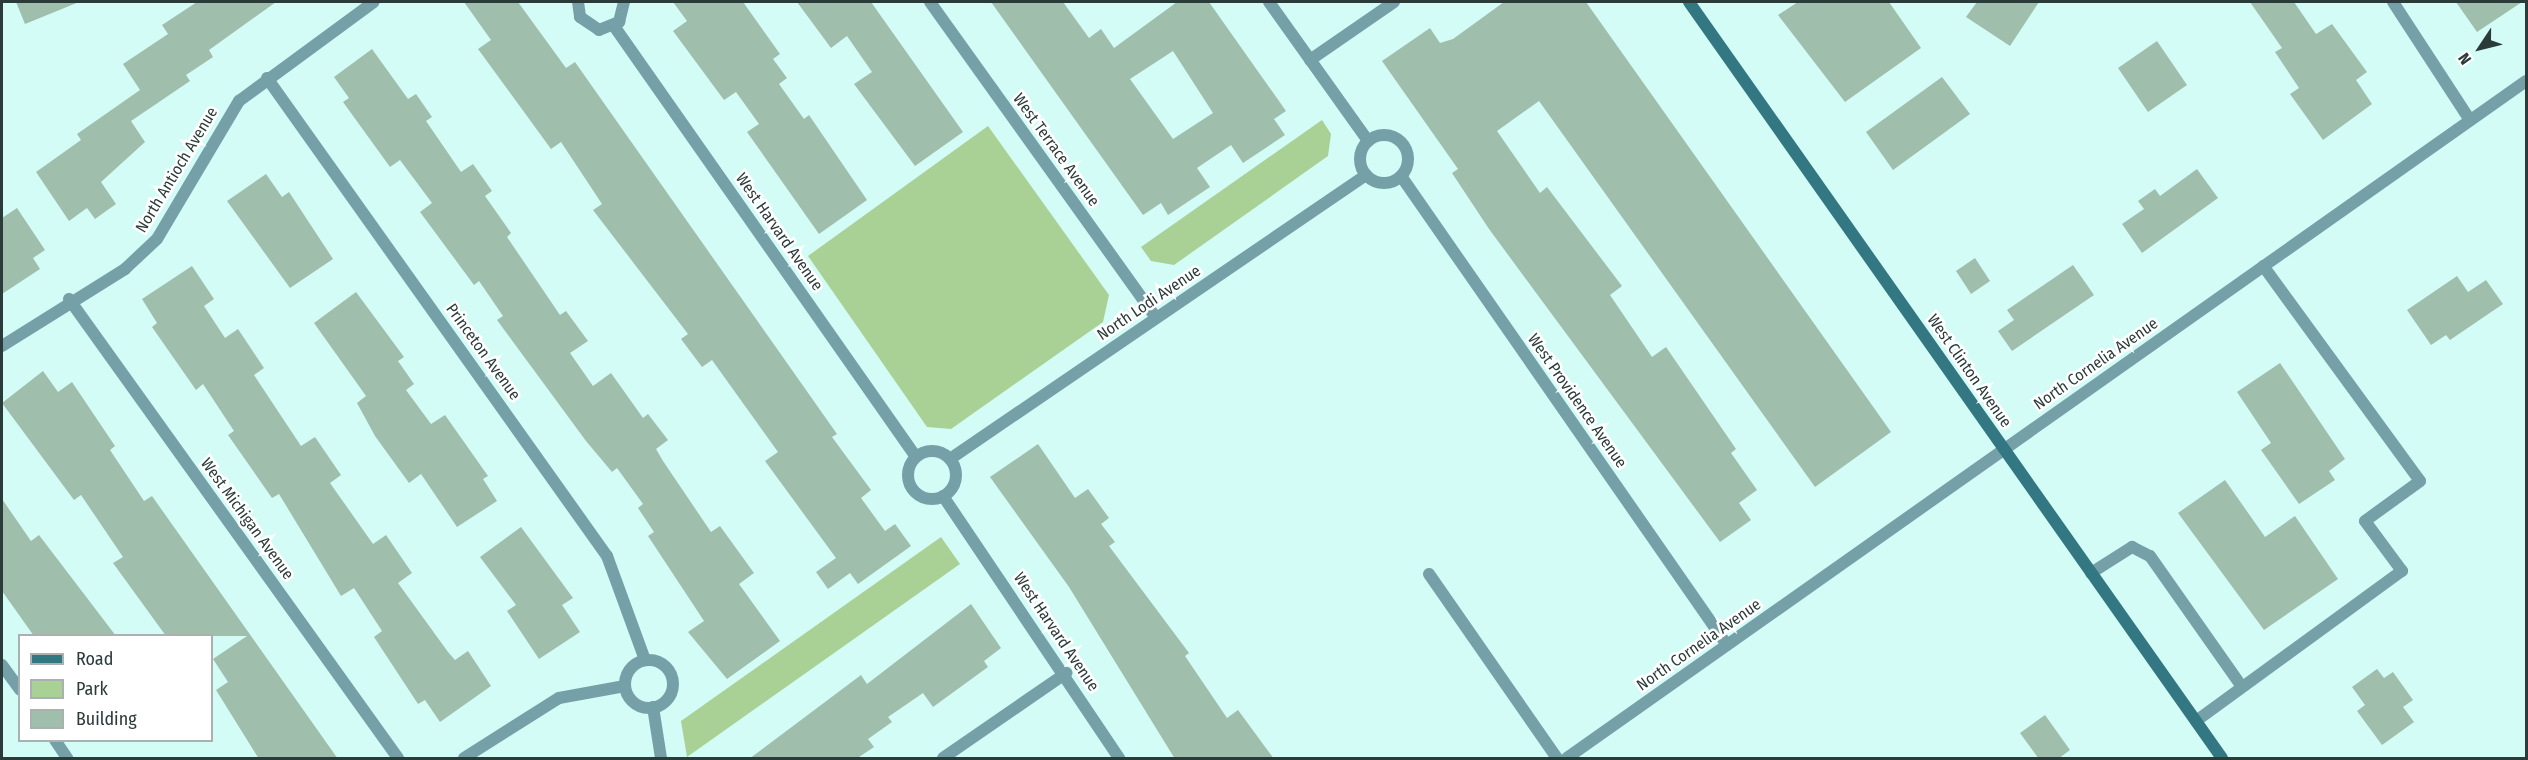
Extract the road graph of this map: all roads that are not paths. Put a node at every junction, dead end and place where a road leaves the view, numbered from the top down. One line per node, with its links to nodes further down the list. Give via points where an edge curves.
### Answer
1 (374, 2): 11 (street, North Antioch Avenue)
2 (578, 2): 9 (street, via 580,17 591,28)
3 (624, 2): 9 (street)
4 (930, 2): 19 (street, West Terrace Avenue)
5 (1269, 2): 10 (street)
6 (1394, 2): 10 (street)
7 (1689, 2): 21 (main road, West Clinton Avenue)
8 (2393, 2): 13 (street)
9 (614, 26): 22 (street, West Harvard Avenue)
10 (1310, 60): 14 (street)
11 (267, 78): 18 (street, North Antioch Avenue, via 239,101 218,130 157,239 125,269); 28 (street, Princeton Avenue, via 607,556)
12 (2526, 81): 13 (street, North Cornelia Avenue)
13 (2470, 120): 17 (street, North Cornelia Avenue)
14 (1368, 141): 15 (street, via 1360,154); 16 (street, via 1383,135 1398,140 1408,161)
15 (1366, 175): 16 (street, via 1379,182); 19 (street, North Lodi Avenue)
16 (1401, 176): 27 (street, West Providence Avenue)
17 (2263, 266): 21 (street, North Cornelia Avenue); 33 (street, via 2420,481 2365,521 2402,571)
18 (69, 299): 20 (street, North Antioch Avenue); 38 (street, West Michigan Avenue)
19 (1156, 318): 23 (street, North Lodi Avenue)
20 (2, 346)
21 (2004, 450): 25 (main road, West Clinton Avenue); 27 (street, North Cornelia Avenue)
22 (916, 457): 23 (street, via 937,452); 24 (street, via 909,470 911,485 928,499)
23 (950, 459): 24 (street, via 956,480)
24 (943, 496): 30 (street, West Harvard Avenue)
25 (2091, 573): 33 (street, via 2132,547 2150,556); 35 (main road, West Clinton Avenue)
26 (1429, 574): 43 (street)
27 (1727, 645): 44 (street, North Cornelia Avenue)
28 (645, 660): 31 (street, via 630,669); 34 (street, via 658,662 671,676 670,694)
29 (2, 665): 32 (street)
30 (1066, 673): 41 (street); 42 (street, West Harvard Avenue)
31 (625, 686): 34 (street, via 633,701); 39 (street, via 559,698)
32 (18, 687)
33 (2242, 687): 35 (street)
34 (653, 707): 40 (street)
35 (2196, 722): 45 (main road, West Clinton Avenue)
36 (56, 742): 37 (street)
37 (67, 759)
38 (398, 759)
39 (464, 759)
40 (661, 759)
41 (943, 759)
42 (1119, 759)
43 (1557, 759)
44 (1567, 759)
45 (2222, 759)

